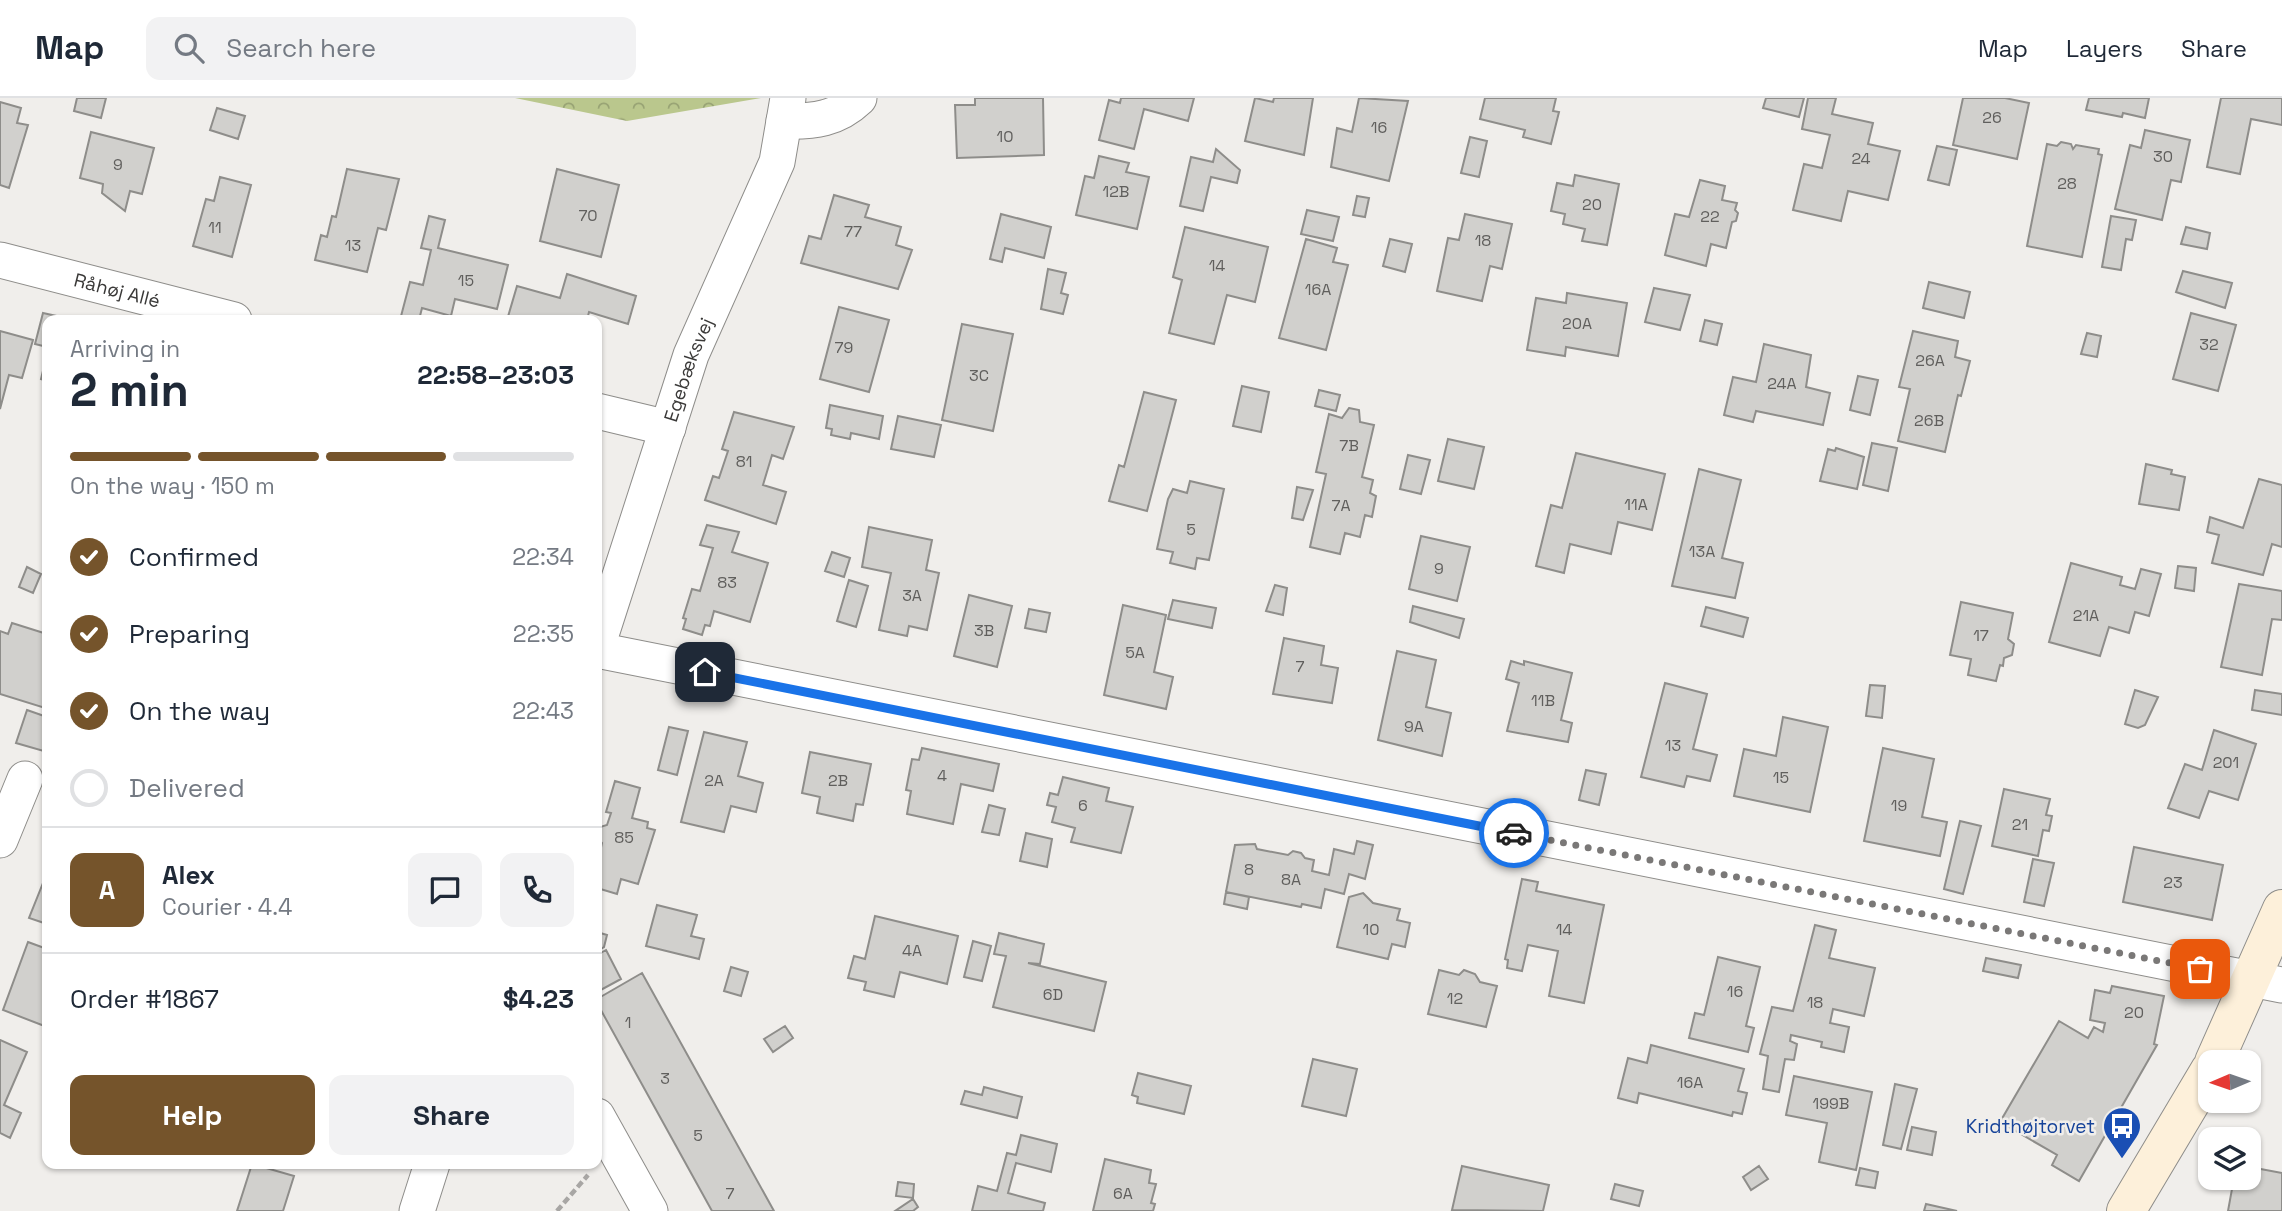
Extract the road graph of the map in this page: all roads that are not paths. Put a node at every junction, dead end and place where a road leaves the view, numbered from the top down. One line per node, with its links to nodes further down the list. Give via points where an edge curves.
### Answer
1 (859, 98): 2 (street, via 845,112 813,122)
2 (786, 109): 6 (street, Egebæksvej, via 777,162 691,355)
3 (0, 260): 4 (street, Råhøj Allé)
4 (214, 315)
5 (602, 412): 6 (street)
6 (668, 428): 7 (street, Egebæksvej)
7 (602, 633)
8 (602, 650): 12 (street)
9 (24, 778): 10 (street)
10 (0, 840)
11 (2282, 909): 12 (street)
12 (2268, 983): 13 (street)
13 (2222, 1050)
14 (2198, 1090): 19 (street)
15 (602, 1124): 18 (street)
16 (430, 1169): 17 (street)
17 (416, 1211)
18 (650, 1211)
19 (2126, 1211)

